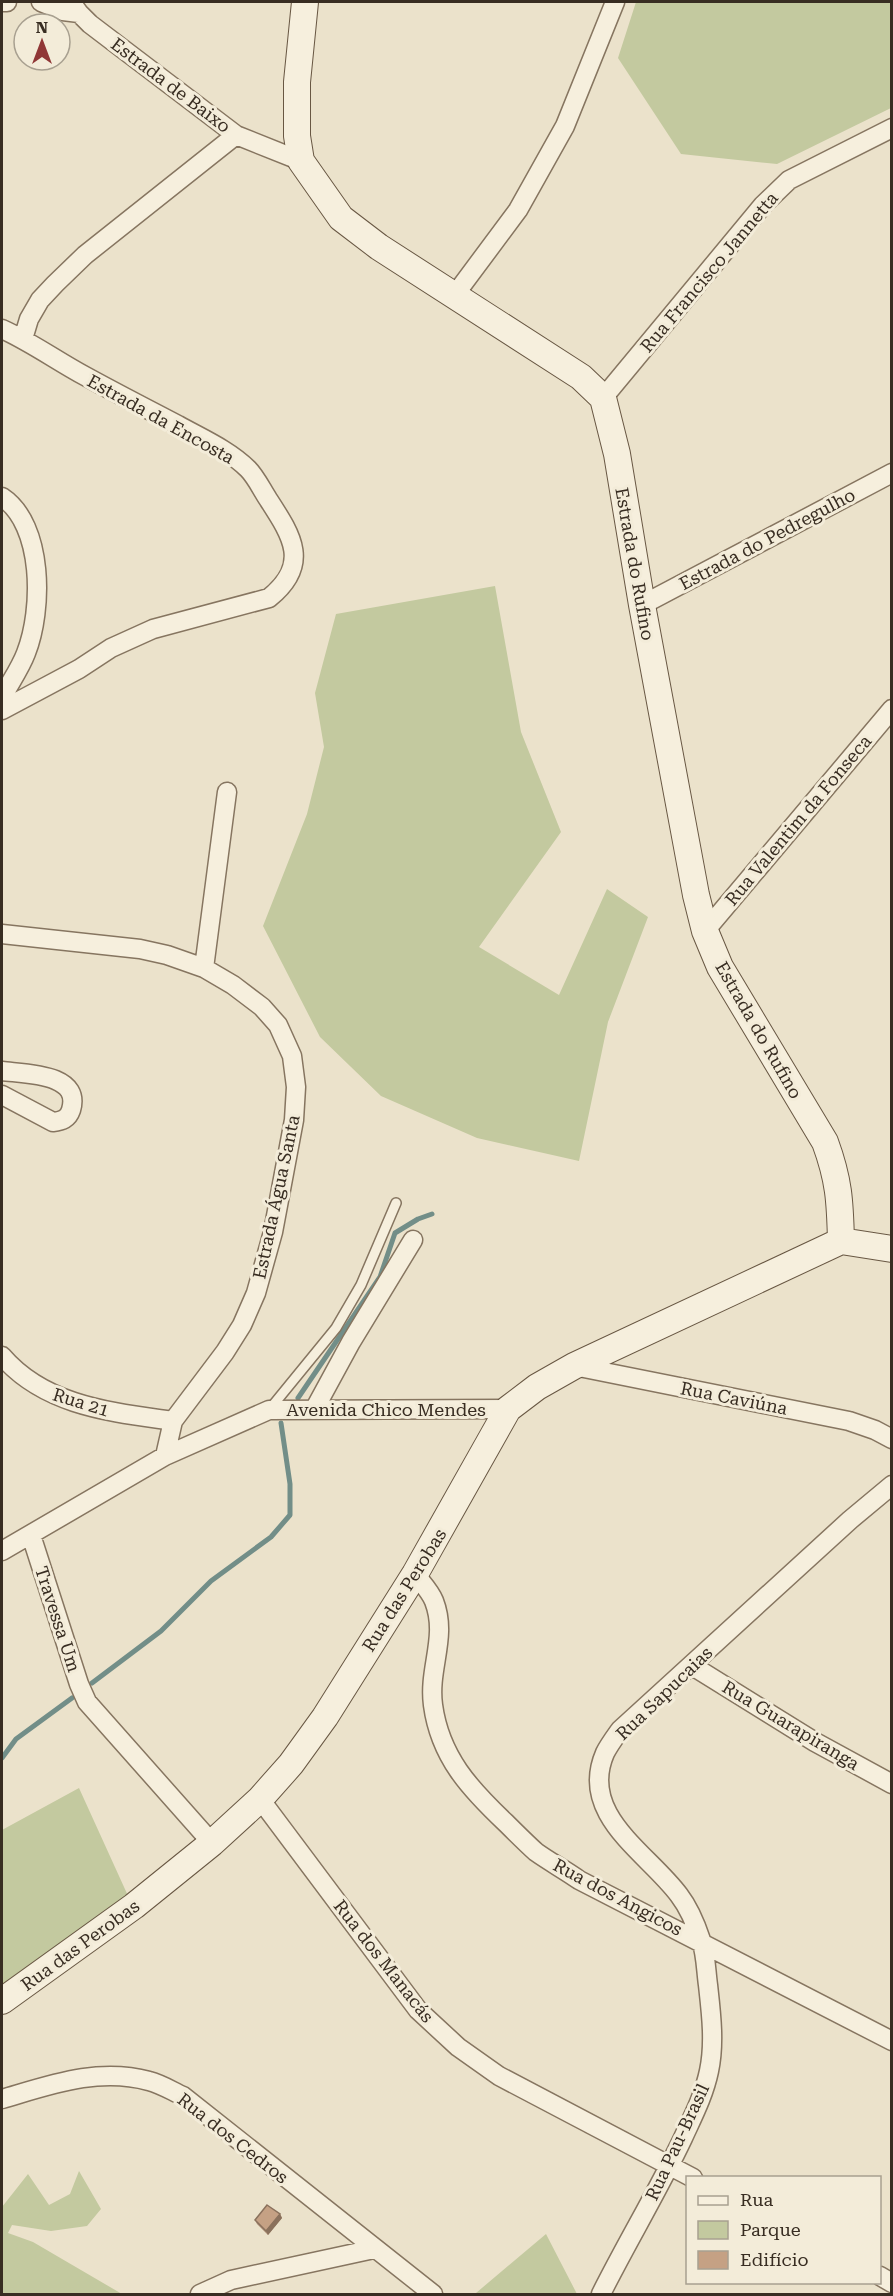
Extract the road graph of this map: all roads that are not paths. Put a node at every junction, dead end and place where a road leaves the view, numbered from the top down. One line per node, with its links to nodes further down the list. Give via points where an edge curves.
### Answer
1 (2, 2): 2 (street)
2 (7, 2)
3 (41, 2): 6 (street, Estrada de Baixo, via 63,11)
4 (304, 2): 9 (street, via 297,82 297,136)
5 (615, 2): 10 (street, via 565,126 518,210)
6 (75, 7): 8 (street, Estrada de Baixo)
7 (891, 128): 13 (street, Rua Francisco Jannetta, via 789,180 763,205)
8 (236, 135): 9 (street, Estrada de Baixo); 12 (street, via 63,277 40,300)
9 (302, 161): 10 (street, via 340,218)
10 (454, 296): 13 (street, via 581,377)
11 (2, 329): 12 (street, Estrada da Encosta)
12 (24, 339): 19 (street, Estrada da Encosta, via 73,370 213,444 248,469 285,524 294,554 285,585 269,598 153,629 111,648)
13 (603, 398): 16 (street, Estrada do Rufino, via 617,454)
14 (891, 473): 16 (street, Estrada do Pedregulho)
15 (2, 497): 17 (street, via 27,528 35,560 36,591 26,653)
16 (642, 604): 21 (street, Estrada do Rufino)
17 (2, 698)
18 (891, 709): 21 (street, Rua Valentim da Fonseca)
19 (2, 710)
20 (227, 792): 23 (street)
21 (705, 931): 28 (street, Estrada do Rufino, via 720,967 825,1142 836,1170)
22 (2, 934): 23 (street, Estrada Água Santa, via 140,949)
23 (204, 968): 35 (street, Estrada Água Santa, via 262,1007 278,1025 292,1056 296,1087 294,1120 273,1232 256,1293 225,1352)
24 (2, 1071): 25 (street, via 51,1078 63,1083 73,1097 69,1115 53,1122)
25 (2, 1095)
26 (396, 1203): 33 (lane, via 361,1285 336,1328)
27 (413, 1240): 34 (street)
28 (841, 1241): 29 (street); 31 (street, Rua das Perobas)
29 (891, 1250)
30 (2, 1356): 35 (street, Rua 21, via 15,1371 48,1393 86,1406)
31 (573, 1366): 32 (street, Rua das Perobas); 36 (street, Rua Caviúna, via 849,1421)
32 (508, 1409): 34 (street, Avenida Chico Mendes); 41 (street, Rua das Perobas)
33 (269, 1410): 34 (street, Avenida Chico Mendes); 37 (street, Avenida Chico Mendes)
34 (314, 1410)
35 (173, 1421): 37 (street, Estrada Água Santa)
36 (891, 1439)
37 (165, 1456): 39 (street)
38 (891, 1485): 42 (street, Rua Sapucaias)
39 (30, 1535): 40 (street); 45 (street, Travessa Um, via 87,1702)
40 (2, 1551)
41 (415, 1574): 44 (street, Rua das Perobas, via 325,1717); 46 (street, Rua dos Angicos, via 433,1599 438,1618 440,1638 433,1669 432,1704 443,1747 463,1779 536,1851 579,1880)
42 (691, 1665): 43 (street, Rua Guarapiranga); 46 (street, Rua Sapucaias, via 620,1730 606,1751 598,1774 600,1796 609,1816 679,1895)
43 (891, 1784)
44 (260, 1799): 45 (street, Rua das Perobas); 50 (street, Rua dos Manacás, via 418,2010 458,2048 499,2076)
45 (212, 1843): 47 (street, Rua das Perobas)
46 (702, 1942): 48 (street, Rua dos Angicos); 50 (street, Rua Pau-Brasil, via 712,2041 709,2070 702,2097)
47 (2, 2001)
48 (891, 2041)
49 (2, 2099): 52 (street, Rua dos Cedros, via 70,2079 111,2074 150,2081 183,2096)
50 (670, 2165): 51 (street, Rua dos Manacás); 55 (street, Rua Pau-Brasil)
51 (689, 2176)
52 (374, 2249): 53 (street, via 231,2280); 54 (street, Rua dos Cedros)
53 (200, 2295)
54 (433, 2295)
55 (601, 2295)

